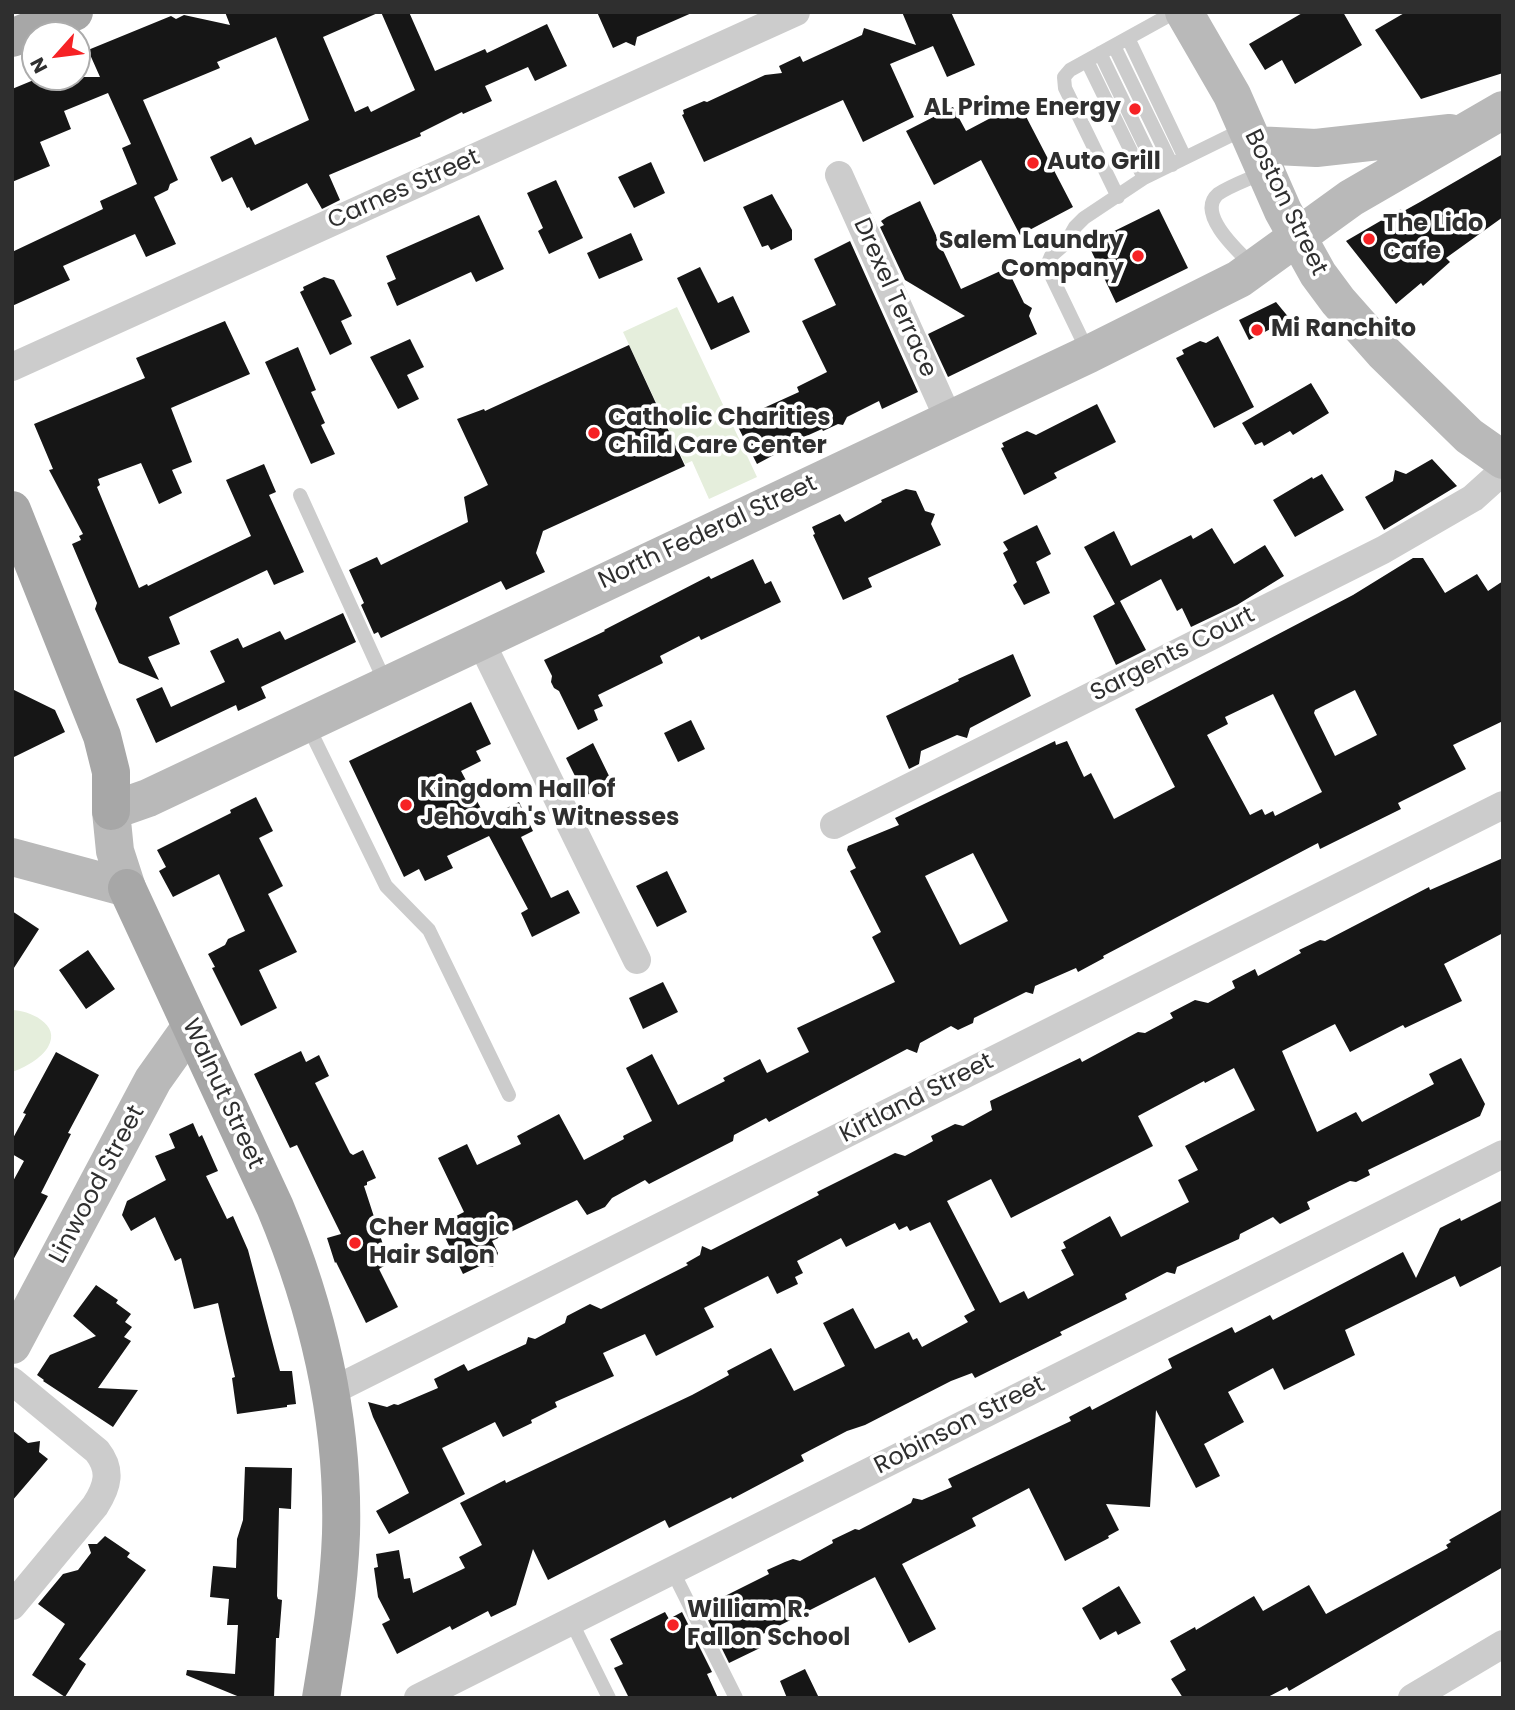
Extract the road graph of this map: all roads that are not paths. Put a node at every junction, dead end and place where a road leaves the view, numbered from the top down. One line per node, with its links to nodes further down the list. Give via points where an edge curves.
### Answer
1 (74, 12): 5 (main road)
2 (796, 12): 22 (street, Carnes Street)
3 (1175, 12): 6 (lane)
4 (1184, 12): 12 (street, Boston Street, via 1212,57)
5 (12, 38)
6 (1128, 38): 7 (lane); 13 (lane)
7 (1114, 46): 8 (lane); 14 (lane)
8 (1100, 53): 9 (lane); 15 (lane)
9 (1087, 61): 17 (lane); 18 (lane, via 1067,72 1064,85)
10 (1503, 110): 11 (street, North Federal Street)
11 (1466, 131): 12 (street, via 1316,148); 19 (street, North Federal Street, via 1351,198)
12 (1256, 148): 13 (lane); 19 (street, Boston Street); 20 (lane, via 1212,202 1223,236)
13 (1185, 158): 14 (lane)
14 (1172, 165): 15 (lane)
15 (1157, 172): 17 (lane)
16 (839, 176): 23 (street, Drexel Terrace)
17 (1143, 178): 18 (lane)
18 (1118, 197): 21 (lane, via 1080,221 1048,263)
19 (1297, 239): 20 (street, North Federal Street); 24 (street, Boston Street, via 1338,302 1384,353 1469,436)
20 (1255, 268): 21 (street, North Federal Street)
21 (1089, 354): 23 (street, North Federal Street)
22 (12, 367)
23 (948, 420): 28 (street, North Federal Street)
24 (1503, 460)
25 (1503, 471): 33 (street, Sargents Court, via 1473,498 1382,550)
26 (299, 495): 29 (lane)
27 (12, 510): 32 (main road, Walnut Street, via 102,736 111,772)
28 (480, 640): 29 (street, North Federal Street); 36 (street)
29 (386, 685): 30 (street, North Federal Street)
30 (307, 723): 32 (street, North Federal Street, via 148,799); 38 (lane, via 385,884 429,930)
31 (1503, 805): 42 (street, Kirtland Street)
32 (111, 811): 35 (street, Walnut Street)
33 (834, 825)
34 (12, 857): 35 (street)
35 (127, 888): 37 (main road, Walnut Street)
36 (637, 960)
37 (190, 1028): 40 (street, Linwood Street, via 153,1080); 42 (main road, Walnut Street, via 285,1230 309,1300)
38 (509, 1095)
39 (1503, 1154): 43 (street, Robinson Street)
40 (12, 1345)
41 (12, 1381): 44 (street, via 97,1451 108,1476 95,1506)
42 (330, 1392): 47 (main road, Walnut Street, via 341,1533)
43 (672, 1570): 45 (street, Robinson Street); 50 (lane)
44 (12, 1606)
45 (571, 1621): 48 (street, Robinson Street); 49 (lane)
46 (1503, 1644): 51 (street)
47 (321, 1698)
48 (418, 1698)
49 (609, 1698)
50 (736, 1698)
51 (1412, 1698)

